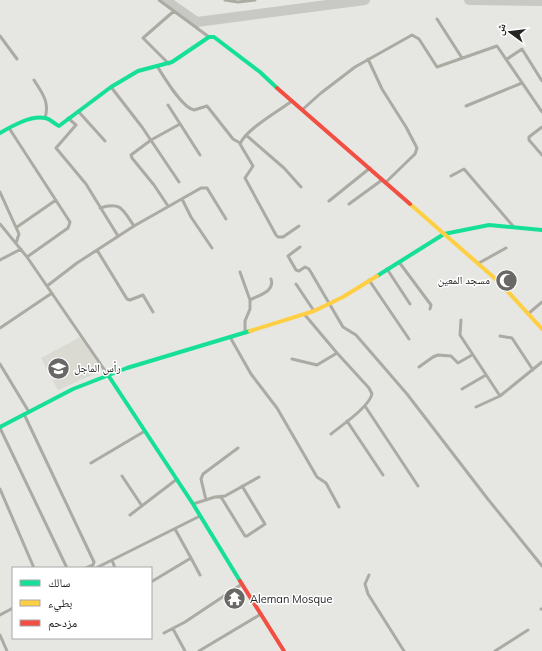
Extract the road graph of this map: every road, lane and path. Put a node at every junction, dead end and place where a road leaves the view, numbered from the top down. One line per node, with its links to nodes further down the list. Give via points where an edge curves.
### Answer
1 (159, 0): 4 (street)
2 (225, 0): 3 (street)
3 (255, 0)
4 (174, 11): 7 (street); 12 (street, via 143,38)
5 (437, 19): 8 (street)
6 (0, 36): 9 (street)
7 (209, 37): 12 (street, via 185,56); 18 (street, via 224,43)
8 (462, 58): 10 (street, via 437,67 419,38 412,35); 11 (street, via 495,46)
9 (17, 59)
10 (368, 59): 21 (street, via 320,93); 38 (street, via 382,89 417,148 416,154)
11 (506, 59): 15 (street, via 522,49); 16 (street)
12 (168, 64): 13 (street)
13 (157, 66): 17 (street, via 138,71); 33 (street, via 172,89 189,108 194,110 207,106)
14 (34, 80): 24 (street, via 47,101)
15 (542, 81)
16 (522, 83): 20 (street); 23 (street)
17 (111, 87): 22 (street); 31 (street)
18 (292, 101): 21 (street); 30 (street)
19 (168, 105): 26 (street)
20 (466, 106)
21 (302, 110): 36 (street)
22 (78, 111): 25 (street); 32 (street)
23 (542, 112)
24 (45, 118): 25 (street, via 57,126); 28 (street)
25 (68, 118): 47 (street, via 76,125 56,148 86,184)
26 (180, 124): 31 (street); 35 (street)
27 (542, 127): 34 (street, via 529,137)
28 (9, 128): 29 (street); 43 (street)
29 (0, 133)
30 (246, 135): 33 (street); 40 (street, via 284,168)
31 (151, 140): 39 (street); 46 (street, via 133,153 132,158)
32 (105, 141)
33 (240, 143): 51 (street, via 252,166 245,178 276,235 283,237)
34 (542, 155)
35 (200, 156)
36 (370, 168): 38 (street); 44 (street)
37 (451, 176): 52 (street, via 464,169)
38 (384, 181): 45 (street); 55 (street)
39 (179, 182)
40 (301, 187)
41 (0, 192): 53 (street)
42 (182, 199): 46 (street); 48 (street, via 205,187); 60 (street)
43 (56, 200): 53 (street); 63 (street, via 70,219 70,225)
44 (329, 201)
45 (349, 204)
46 (168, 206): 50 (street)
47 (100, 208): 50 (street, via 114,205 121,207); 56 (street)
48 (226, 219)
49 (0, 224): 57 (street)
50 (134, 226): 56 (street)
51 (299, 226)
52 (512, 226): 54 (street); 55 (street, via 489,225)
53 (16, 227): 57 (street, via 19,234)
54 (542, 230)
55 (444, 234): 65 (street); 66 (street)
56 (118, 236): 62 (street)
57 (16, 243): 59 (street)
58 (300, 247): 76 (street, via 288,257 297,271 305,267 309,269)
59 (20, 248): 63 (street); 64 (street)
60 (212, 248)
61 (506, 248): 66 (street)
62 (97, 250): 72 (street); 80 (street, via 126,299 142,295)
63 (28, 257): 72 (street)
64 (0, 260)
65 (400, 262): 67 (street); 78 (street, via 431,305)
66 (479, 263): 81 (street)
67 (387, 269): 70 (street); 77 (street)
68 (240, 272): 74 (street)
69 (271, 279): 74 (street, via 269,291)
70 (369, 280): 76 (street); 89 (street)
71 (296, 284): 79 (street)
72 (47, 286): 73 (street)
73 (52, 293): 84 (street); 97 (street)
74 (250, 300): 86 (street)
75 (542, 302): 81 (street)
76 (329, 304): 79 (street); 128 (street, via 344,328 356,335 407,394)
77 (410, 304)
78 (430, 309)
79 (314, 311): 82 (street)
80 (153, 312)
81 (528, 314): 85 (street)
82 (305, 315): 86 (street); 90 (street)
83 (460, 320): 91 (street, via 462,324 459,332)
84 (0, 328)
85 (542, 329)
86 (245, 333): 88 (street)
87 (500, 336): 96 (street, via 512,338)
88 (230, 337): 97 (street); 122 (street, via 251,374 277,408 316,477 326,483)
89 (409, 339)
90 (337, 353): 92 (street, via 317,366); 101 (street, via 371,391 372,397)
91 (472, 355): 95 (street, via 458,363 451,356 436,356); 98 (street)
92 (292, 359)
93 (542, 362): 96 (street)
94 (0, 364): 103 (street)
95 (419, 367)
96 (533, 370): 100 (street)
97 (108, 375): 103 (street, via 73,389); 107 (street)
98 (486, 375): 99 (street); 100 (street)
99 (462, 388)
100 (500, 396): 102 (street)
101 (365, 406): 105 (street); 116 (street)
102 (476, 407)
103 (29, 412): 104 (street)
104 (24, 414): 106 (street); 131 (street, via 94,562)
105 (347, 421): 108 (street); 111 (street)
106 (0, 428): 130 (street)
107 (145, 431): 110 (street); 114 (street)
108 (332, 434)
109 (238, 448): 119 (street, via 202,474)
110 (91, 463)
111 (383, 475)
112 (122, 476): 121 (street)
113 (258, 477): 115 (street)
114 (176, 480): 120 (street); 121 (street)
115 (242, 486): 118 (street); 118 (street, via 264,524 247,536)
116 (418, 486)
117 (0, 490): 129 (street)
118 (221, 497): 119 (street)
119 (206, 500): 120 (street)
120 (193, 504): 124 (street)
121 (142, 506): 123 (street)
122 (339, 508)
123 (130, 515)
124 (200, 516): 125 (street); 137 (street)
125 (175, 529): 126 (street); 127 (street)
126 (191, 558): 134 (street); 136 (street)
127 (112, 560): 132 (street); 133 (street)
128 (542, 566)
129 (34, 567)
130 (67, 567)
131 (88, 567)
132 (98, 567)
133 (115, 567)
134 (200, 575)
135 (369, 575): 149 (street, via 366,589)
136 (152, 581)
137 (242, 584): 139 (street); 141 (street)
138 (12, 609): 140 (street)
139 (261, 614): 147 (street); 148 (street)
140 (0, 615)
141 (173, 629): 143 (street); 146 (street)
142 (528, 630): 150 (street)
143 (164, 633)
144 (0, 635): 145 (street)
145 (7, 651)
146 (185, 651)
147 (199, 651)
148 (284, 651)
149 (404, 651)
150 (495, 651)

